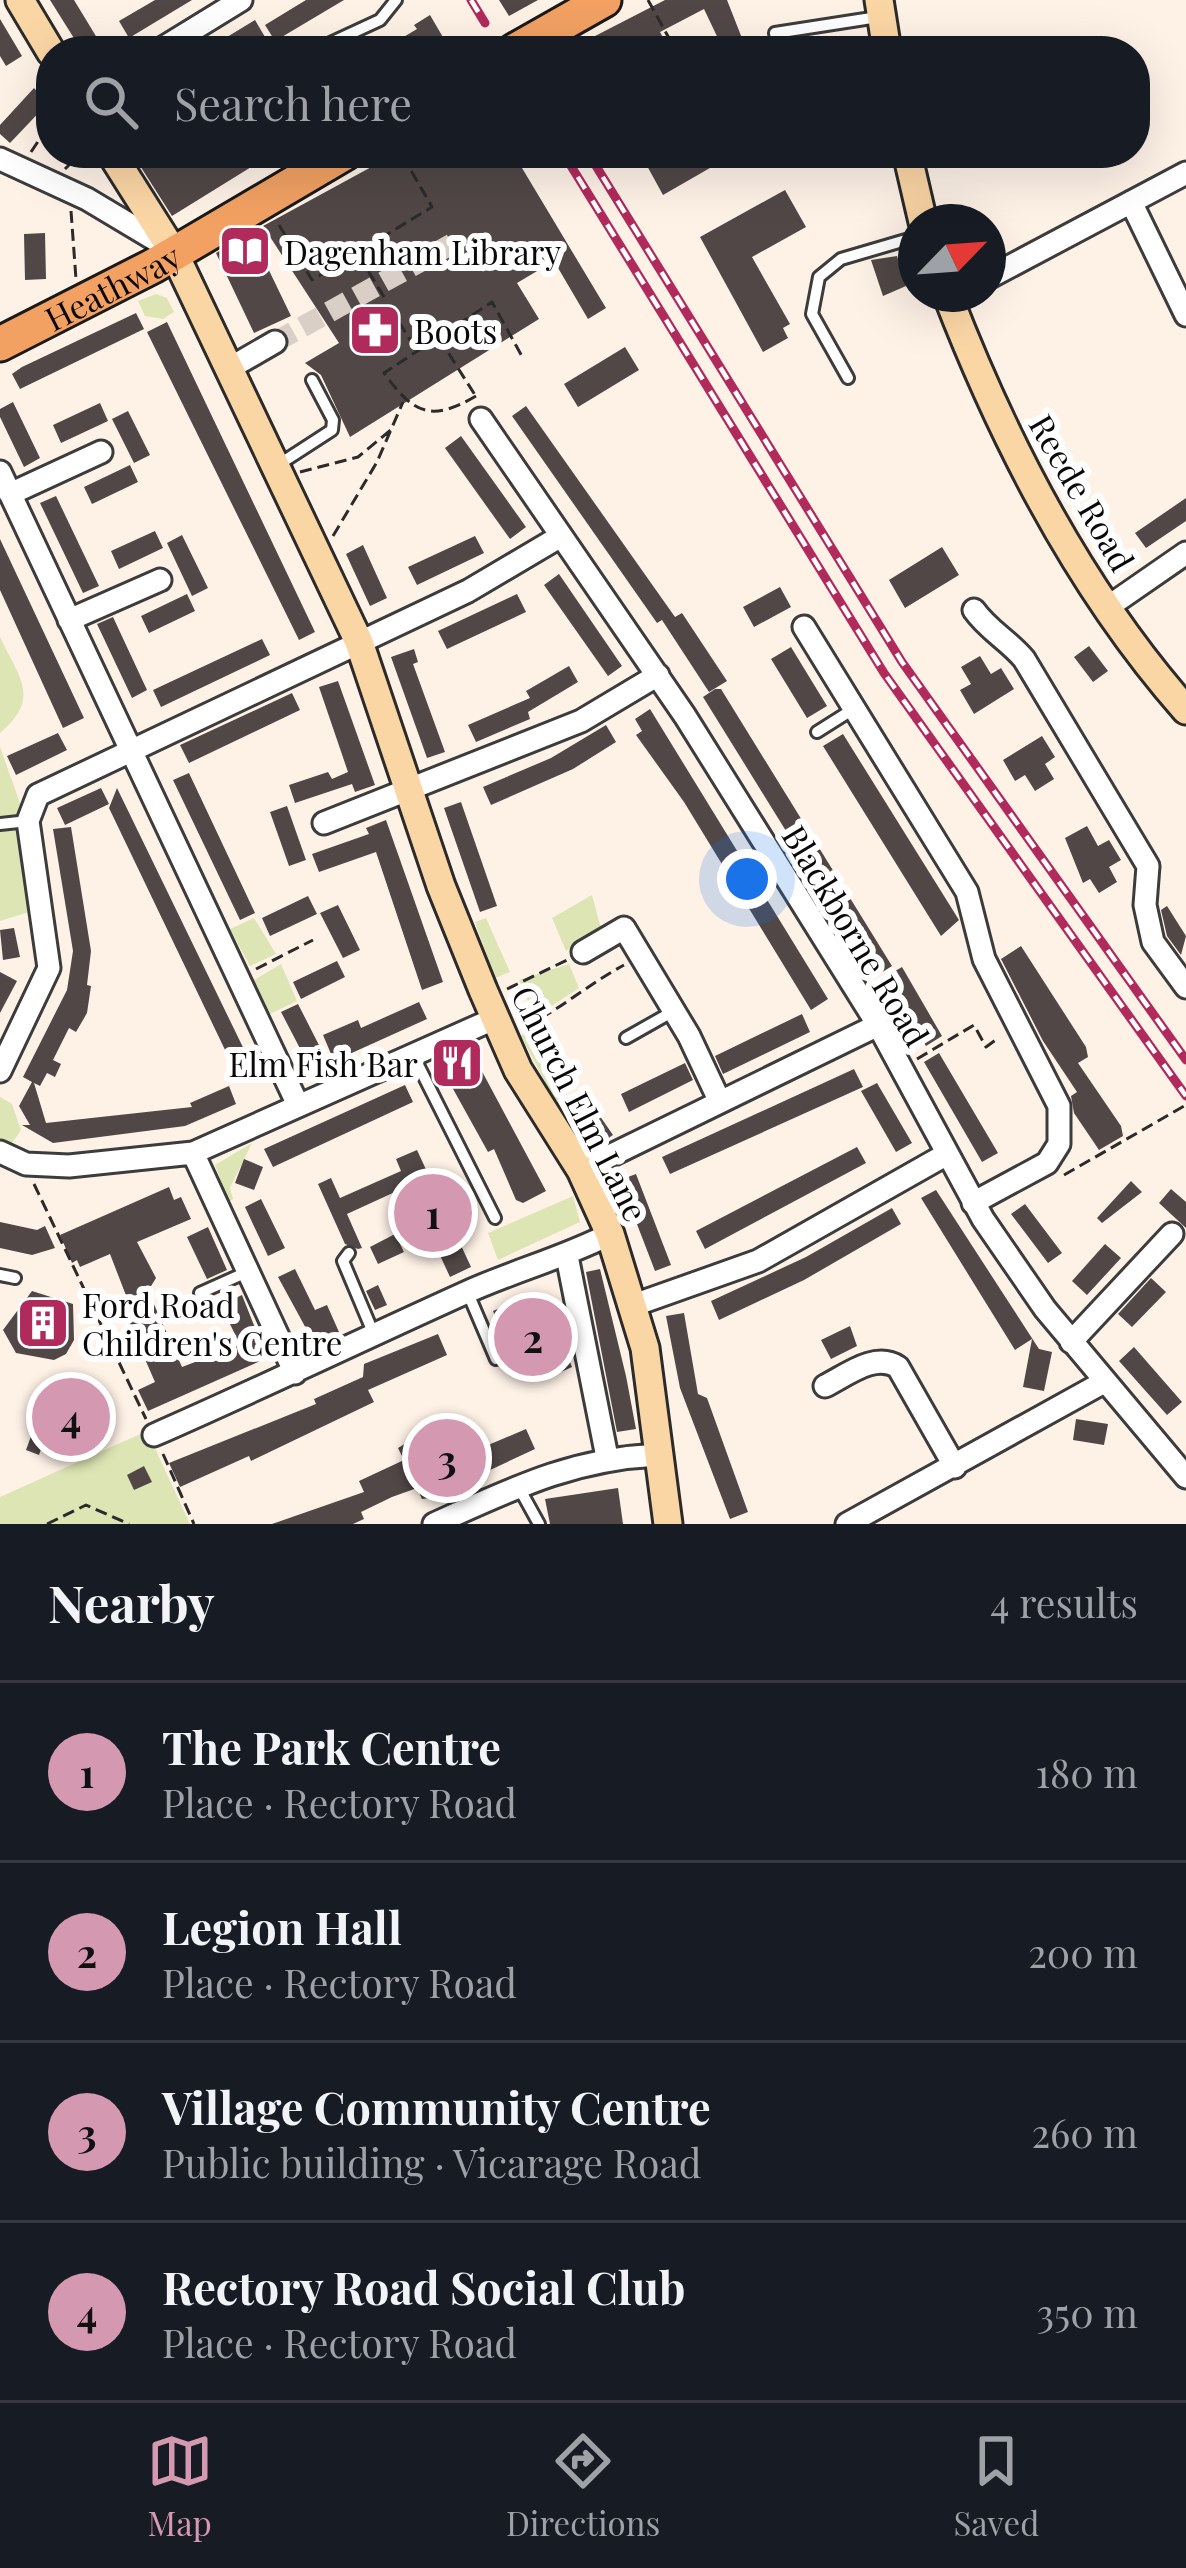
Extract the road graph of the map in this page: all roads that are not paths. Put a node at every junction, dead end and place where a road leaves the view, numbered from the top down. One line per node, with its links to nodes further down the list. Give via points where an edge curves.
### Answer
1 (20, 0): 6 (street)
2 (241, 0): 7 (street)
3 (396, 0): 8 (lane)
4 (604, 0): 9 (main road)
5 (880, 8): 10 (lane)
6 (41, 36)
7 (182, 36)
8 (353, 36)
9 (540, 36)
10 (776, 36)
11 (0, 160): 19 (street, via 33,169)
12 (128, 168): 19 (street, Church Elm Lane)
13 (321, 168): 19 (main road, Heathway)
14 (910, 168): 17 (street)
15 (1186, 173): 16 (street)
16 (1132, 202): 20 (street); 22 (street)
17 (919, 204)
18 (898, 243): 26 (lane, via 841,260 819,277 812,314)
19 (174, 253): 24 (main road, Heathway); 25 (street, Church Elm Lane)
20 (1006, 268)
21 (958, 312): 36 (street, Reede Road, via 1001,422)
22 (1186, 315)
23 (275, 342): 25 (street)
24 (0, 344)
25 (230, 368): 30 (street, Church Elm Lane)
26 (848, 378)
27 (313, 380): 30 (lane, via 332,430)
28 (481, 419): 33 (street, Blackborne Road)
29 (101, 452): 32 (street)
30 (278, 471): 40 (street, Church Elm Lane)
31 (0, 472): 32 (street)
32 (10, 494): 38 (street)
33 (562, 536): 40 (street); 41 (street, Blackborne Road)
34 (1186, 554): 36 (street)
35 (160, 580): 38 (street)
36 (1108, 607): 43 (street, Reede Road)
37 (974, 610): 51 (street, via 1024,659 1148,866 1144,905 1153,942)
38 (69, 620): 45 (street)
39 (804, 628): 42 (street)
40 (359, 642): 45 (street); 46 (street, Church Elm Lane)
41 (658, 675): 46 (street, via 581,721); 54 (street, Blackborne Road)
42 (856, 706): 44 (lane); 64 (street, via 967,892 984,958 1059,1106 1059,1144 1048,1163)
43 (1186, 710)
44 (817, 731)
45 (130, 749): 47 (street, via 38,795); 59 (street)
46 (409, 793): 48 (street); 53 (street, Church Elm Lane)
47 (28, 821): 49 (lane); 57 (street, via 49,968)
48 (324, 823)
49 (0, 824)
50 (581, 953): 52 (street, via 624,928)
51 (1186, 987)
52 (672, 1012): 55 (lane); 58 (street)
53 (496, 1018): 56 (street); 63 (street, Church Elm Lane)
54 (878, 1025): 58 (street); 62 (street, Blackborne Road)
55 (626, 1038)
56 (412, 1053): 59 (street); 65 (lane)
57 (0, 1071)
58 (720, 1102): 63 (street)
59 (298, 1106): 61 (street)
60 (0, 1152): 61 (street, via 26,1164 69,1166)
61 (193, 1153): 70 (street)
62 (947, 1154): 64 (street, Blackborne Road); 75 (street, via 758,1262)
63 (580, 1171): 66 (street, Church Elm Lane)
64 (974, 1203): 77 (street, Blackborne Road)
65 (495, 1218)
66 (610, 1234): 69 (street); 75 (street, Church Elm Lane)
67 (1172, 1234): 77 (street)
68 (350, 1253): 76 (lane, via 343,1261)
69 (567, 1256): 73 (street); 84 (street)
70 (247, 1272): 74 (lane); 79 (street)
71 (0, 1275): 72 (lane)
72 (15, 1278)
73 (467, 1291): 76 (street); 78 (lane)
74 (200, 1293)
75 (634, 1305): 83 (street, Church Elm Lane)
76 (376, 1338): 79 (street)
77 (1071, 1342): 80 (street, Blackborne Road)
78 (496, 1359)
79 (295, 1373): 82 (street)
80 (1103, 1382): 85 (street); 86 (street, Blackborne Road)
81 (825, 1386): 85 (street, via 890,1361)
82 (154, 1435)
83 (658, 1455): 84 (street); 90 (street, Church Elm Lane)
84 (607, 1457): 87 (street)
85 (955, 1467): 91 (street)
86 (1186, 1477)
87 (518, 1486): 88 (street); 89 (lane)
88 (434, 1524)
89 (539, 1524)
90 (668, 1524)
91 (847, 1524)

